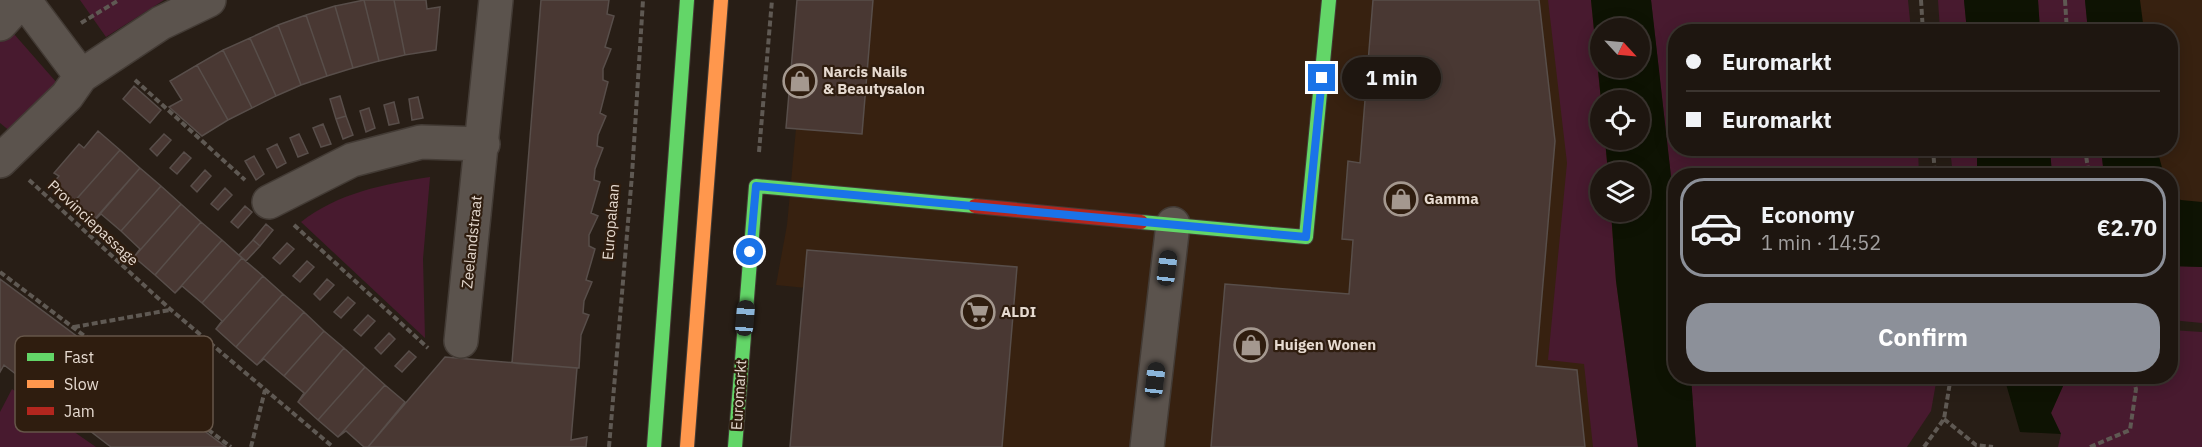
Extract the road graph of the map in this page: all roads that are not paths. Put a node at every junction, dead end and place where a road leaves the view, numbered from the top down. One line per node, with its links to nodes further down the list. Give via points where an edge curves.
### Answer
1 (23, 0): 7 (street); 8 (street)
2 (209, 0): 8 (street, via 161,23)
3 (496, 0): 9 (street, Zeelandstraat)
4 (687, 0): 14 (street)
5 (721, 0): 15 (street)
6 (1329, 0): 12 (street, via 1306,237)
7 (0, 24)
8 (81, 76): 10 (street, via 67,96)
9 (483, 144): 11 (street, via 421,142 352,160); 13 (street, Zeelandstraat)
10 (2, 159)
11 (269, 202)
12 (1173, 224): 16 (street, Euromarkt, via 756,186); 17 (street)
13 (461, 341)
14 (654, 447)
15 (687, 447)
16 (735, 447)
17 (1147, 447)

